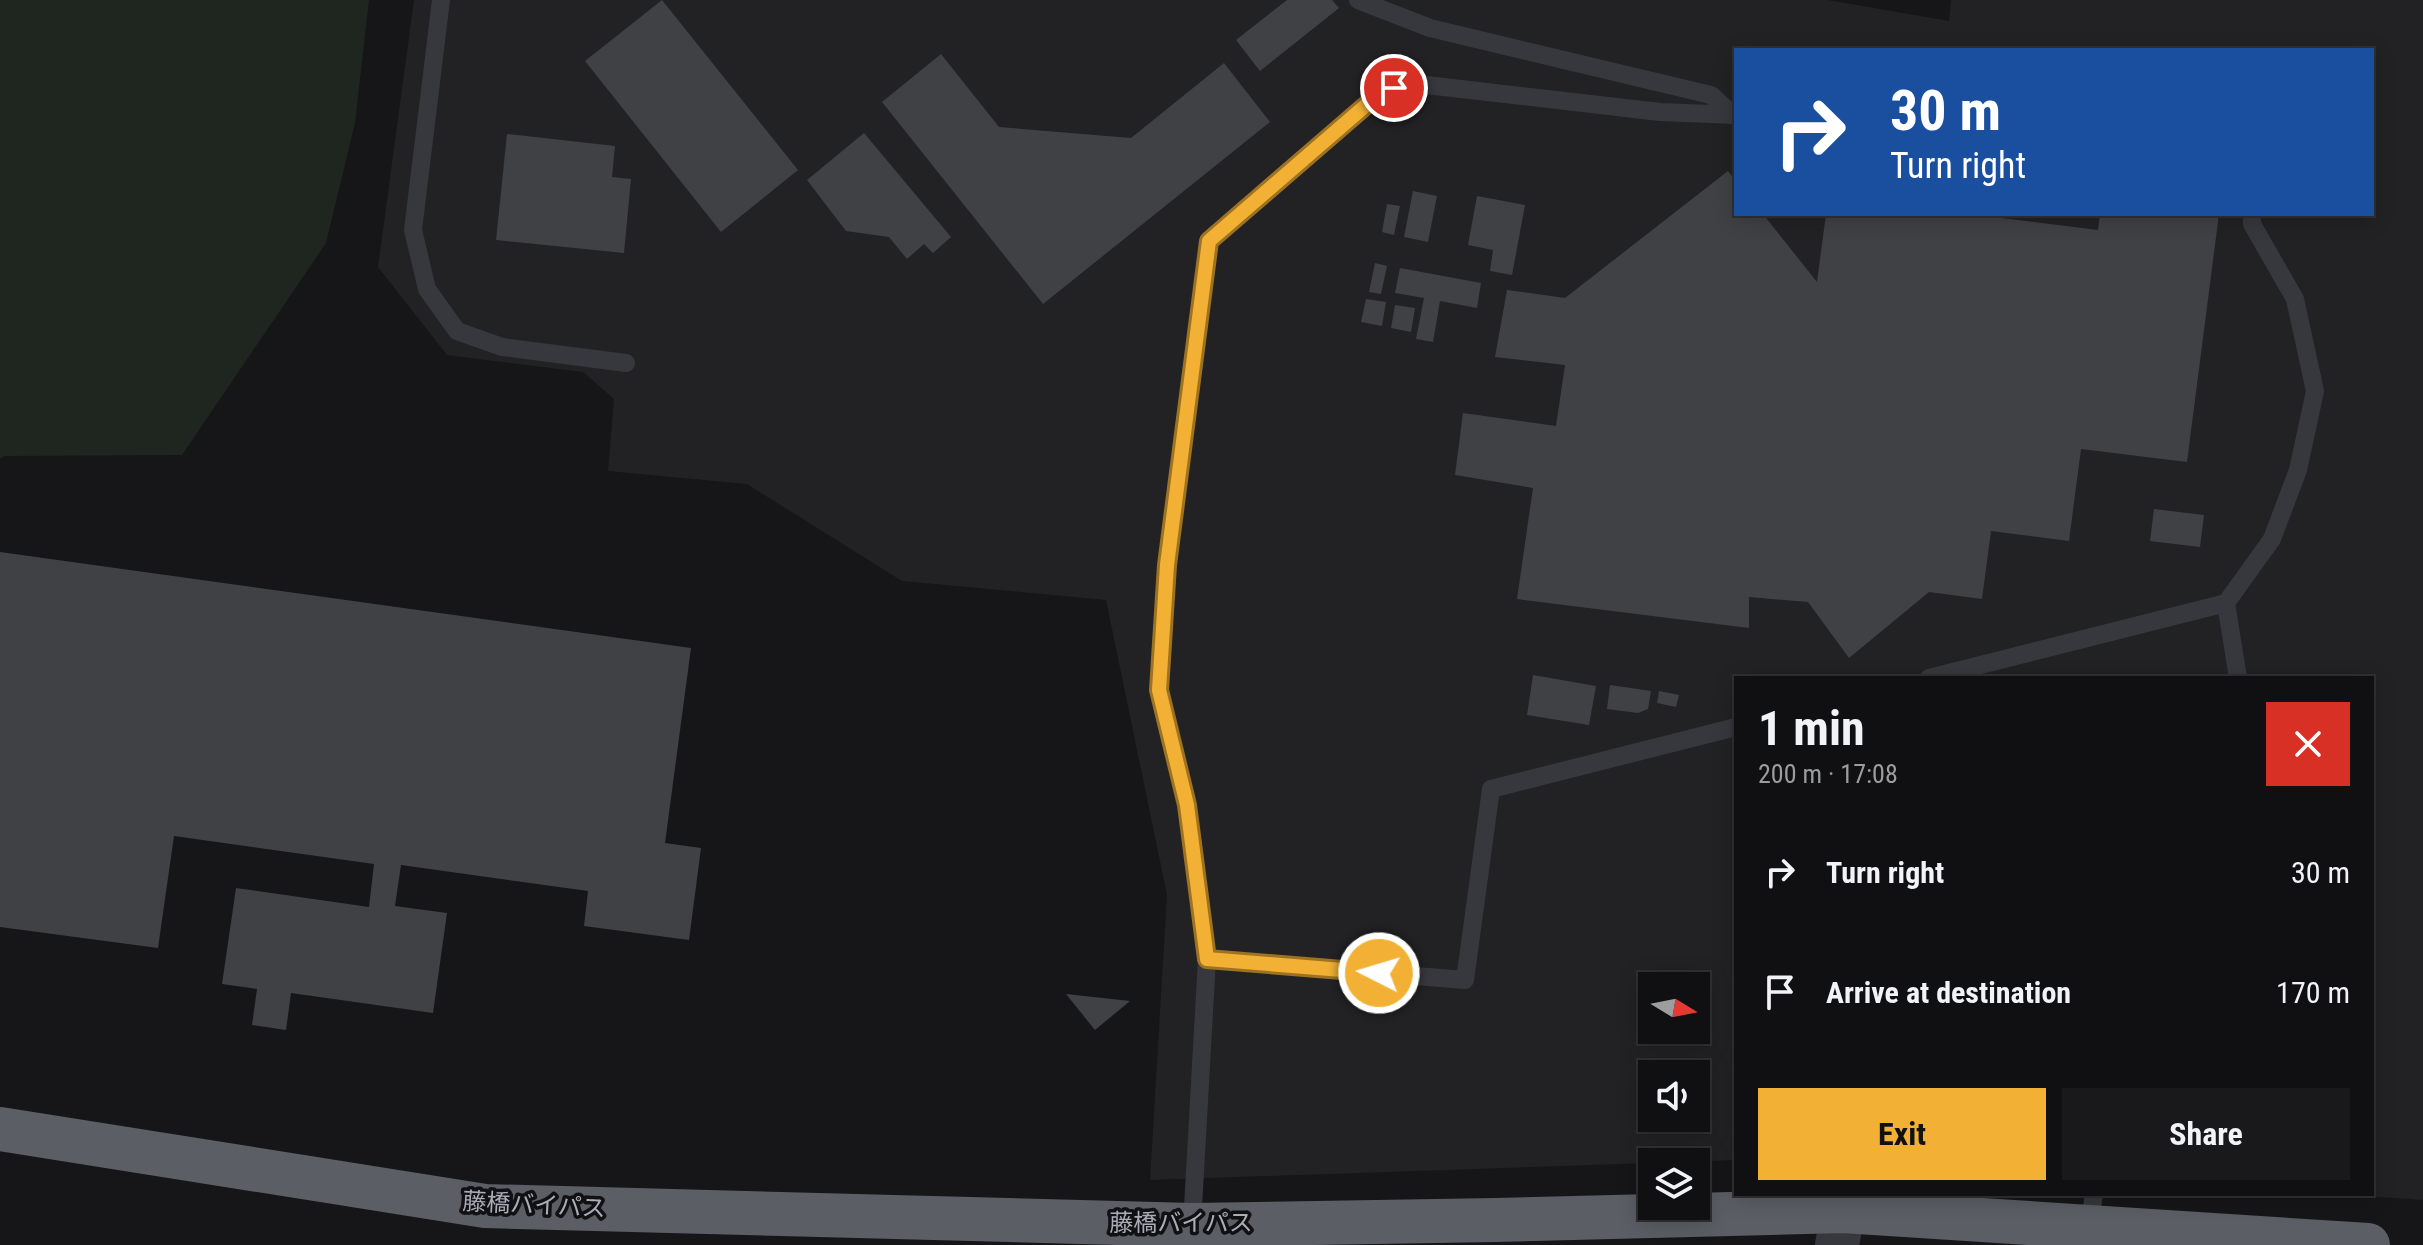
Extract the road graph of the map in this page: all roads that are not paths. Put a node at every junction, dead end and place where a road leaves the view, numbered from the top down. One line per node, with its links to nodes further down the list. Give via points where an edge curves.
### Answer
1 (441, 0): 6 (lane, via 413,230 427,289 457,331 502,347)
2 (1358, 0): 3 (lane, via 1430,28 1711,95)
3 (1734, 114)
4 (1734, 115): 11 (lane, via 1660,112 1409,83 1379,94 1209,241 1167,565 1159,690 1187,805)
5 (2252, 216): 7 (lane, via 2295,299 2315,391 2298,470 2272,539)
6 (626, 363)
7 (2226, 603): 8 (lane); 9 (lane)
8 (1937, 676)
9 (2238, 676)
10 (1734, 728): 11 (lane, via 1491,789 1465,980)
11 (1207, 959): 14 (lane)
12 (0, 1129): 14 (highway, 藤橋バイパス, via 485,1206)
13 (2091, 1210): 15 (highway, 藤橋バイパス); 16 (highway, 藤橋バイパス)
14 (1192, 1225): 15 (highway, 藤橋バイパス, via 1496,1220)
15 (1840, 1228)
16 (2368, 1245)

